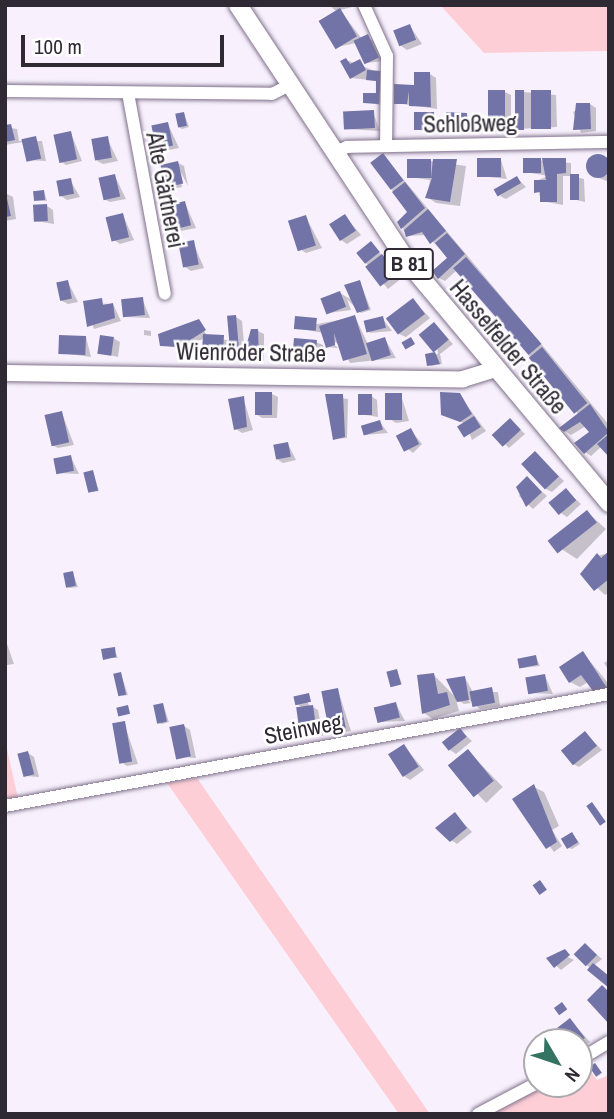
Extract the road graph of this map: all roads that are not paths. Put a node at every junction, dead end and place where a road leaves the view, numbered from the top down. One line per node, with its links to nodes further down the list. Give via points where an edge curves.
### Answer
1 (238, 5): 3 (main road, Hasselfelder Straße / B 81)
2 (364, 5): 7 (street, via 387,56)
3 (290, 85): 5 (street, via 272,94); 8 (main road, Hasselfelder Straße / B 81)
4 (5, 91): 5 (street)
5 (128, 93): 9 (street, Alte Gärtnerei)
6 (609, 142): 7 (street, Schloßweg)
7 (386, 146): 8 (street, Schloßweg)
8 (334, 153): 10 (main road, Hasselfelder Straße / B 81, via 406,260)
9 (165, 294)
10 (493, 370): 11 (main road, Wienröder Straße, via 463,379); 12 (main road, Hasselfelder Straße / B 81)
11 (5, 373)
12 (609, 503)
13 (609, 694): 14 (street, Steinweg)
14 (5, 806)
15 (609, 1042): 16 (street)
16 (593, 1052)
17 (523, 1090): 18 (street)
18 (478, 1114)

